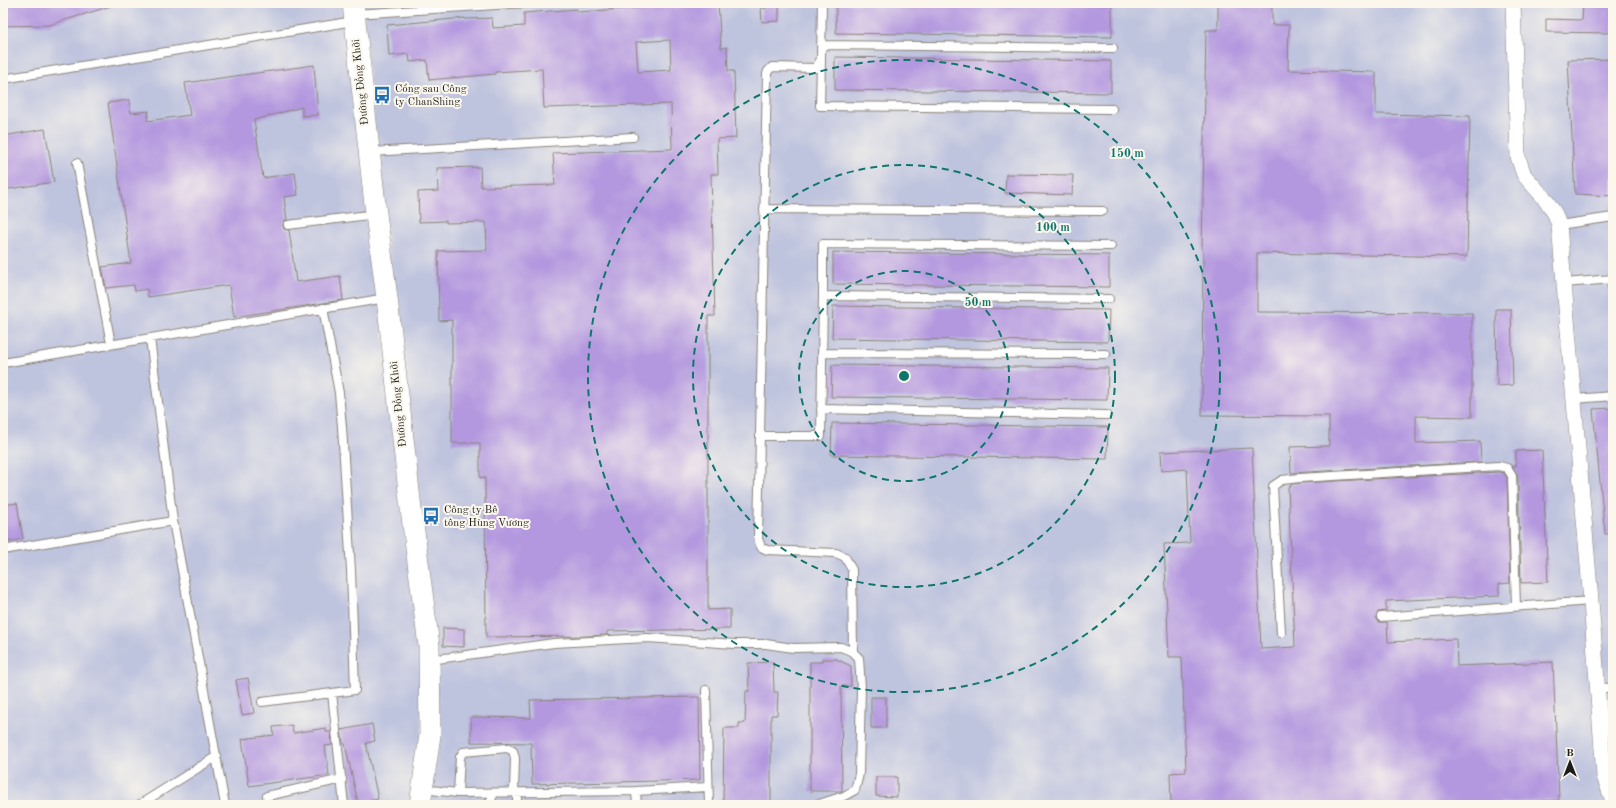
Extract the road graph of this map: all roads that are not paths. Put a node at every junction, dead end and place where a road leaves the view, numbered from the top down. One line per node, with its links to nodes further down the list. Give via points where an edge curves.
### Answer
1 (528, 3): 4 (lane)
2 (822, 3): 5 (lane)
3 (1513, 3): 18 (street, via 1518,157 1524,175 1546,200)
4 (354, 13): 8 (lane); 11 (main road, Đường Đồng Khởi)
5 (821, 45): 6 (lane); 7 (lane)
6 (1113, 48)
7 (821, 59): 9 (lane, via 820,106); 13 (lane, via 814,68 772,67 768,71)
8 (3, 79)
9 (1112, 109)
10 (633, 137): 11 (lane)
11 (369, 152): 15 (main road, Đường Đồng Khởi)
12 (77, 163): 28 (lane)
13 (764, 209): 14 (lane); 36 (lane)
14 (1102, 211)
15 (376, 214): 17 (lane); 24 (main road, Đường Đồng Khởi)
16 (1613, 217): 18 (lane)
17 (288, 225)
18 (1559, 225): 21 (street)
19 (1111, 246): 22 (lane, via 823,244)
20 (1612, 279): 21 (lane); 23 (lane)
21 (1564, 283): 33 (street)
22 (823, 296): 25 (lane); 29 (lane)
23 (1613, 296)
24 (387, 298): 26 (lane); 44 (main road, Đường Đồng Khởi)
25 (1109, 300)
26 (323, 308): 27 (lane); 48 (lane, via 342,420 355,690)
27 (150, 338): 28 (lane); 37 (lane)
28 (111, 344): 31 (lane)
29 (822, 353): 30 (lane); 34 (lane)
30 (1106, 354)
31 (3, 363)
32 (1613, 396): 33 (lane)
33 (1574, 399): 39 (street)
34 (821, 409): 35 (lane); 36 (lane, via 821,436)
35 (1107, 415)
36 (760, 436): 43 (lane, via 758,540 761,547 767,550 836,554 845,557 852,570)
37 (173, 521): 38 (lane); 50 (lane)
38 (3, 550)
39 (1591, 600): 40 (lane); 46 (street)
40 (1516, 606): 41 (lane); 42 (lane, via 1512,476 1507,468 1499,466 1282,480 1273,486)
41 (1381, 617)
42 (1281, 633)
43 (853, 652): 44 (lane, via 841,647 793,648 766,644 647,638 554,643); 67 (lane, via 859,658 861,688 859,774 855,790)
44 (429, 660): 58 (main road, Đường Đồng Khởi, via 430,734)
45 (1613, 687): 46 (lane)
46 (1597, 689): 59 (street, via 1604,776)
47 (706, 690): 52 (lane)
48 (332, 693): 49 (lane); 51 (lane)
49 (262, 702)
50 (217, 756): 60 (lane); 61 (lane)
51 (342, 779): 57 (lane); 62 (lane)
52 (708, 787): 53 (lane); 66 (lane)
53 (636, 791): 55 (lane); 65 (lane)
54 (494, 792): 55 (lane); 56 (lane); 63 (lane)
55 (516, 792): 56 (lane, via 515,758 512,751 507,748 463,752 460,757); 64 (lane)
56 (458, 793): 58 (lane)
57 (267, 796)
58 (426, 797)
59 (1613, 801)
60 (139, 805)
61 (225, 805)
62 (344, 805)
63 (489, 805)
64 (517, 805)
65 (637, 805)
66 (709, 805)
67 (816, 805)

